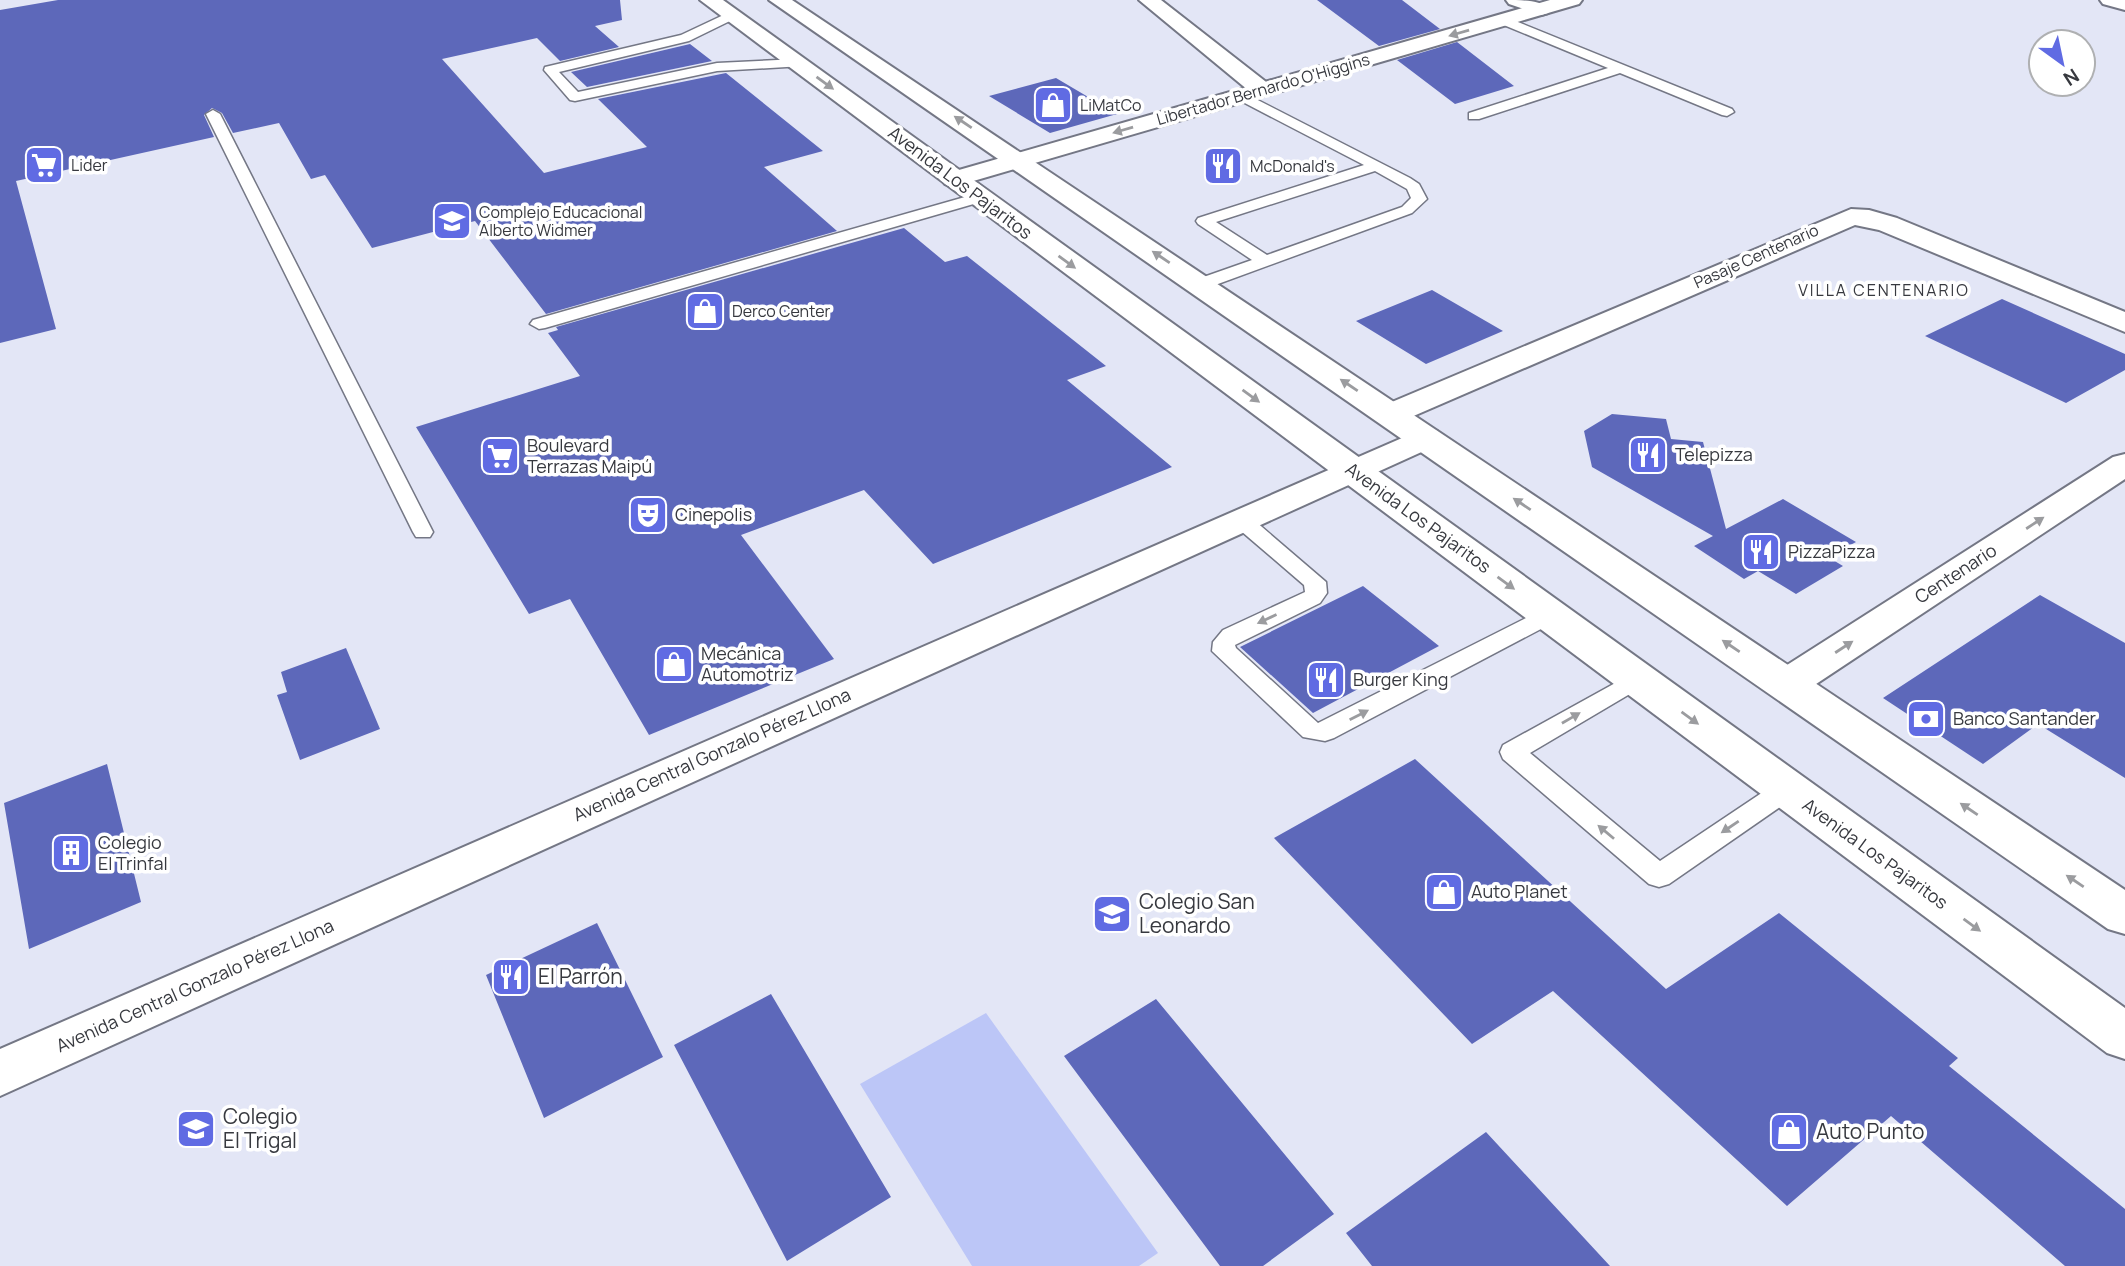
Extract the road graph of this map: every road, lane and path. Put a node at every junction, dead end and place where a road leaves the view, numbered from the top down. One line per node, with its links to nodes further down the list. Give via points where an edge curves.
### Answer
1 (779, 0): 16 (street, one-way to 1)
2 (1149, 0): 12 (street)
3 (1516, 0): 8 (street)
4 (1572, 0): 8 (street, Libertador Bernardo O'Higgins)
5 (2110, 0): 6 (street)
6 (2125, 4)
7 (721, 7): 10 (street, Avenida Los Pajaritos); 10 (lane, via 685,38 550,70 575,97 717,67)
8 (1541, 9): 9 (street, Libertador Bernardo O'Higgins)
9 (1503, 20): 11 (lane); 12 (street, Libertador Bernardo O'Higgins, one-way to 12)
10 (798, 63): 18 (street, Avenida Los Pajaritos, one-way to 18)
11 (1621, 68): 13 (lane); 15 (lane)
12 (1252, 93): 16 (street, Libertador Bernardo O'Higgins, one-way to 16); 17 (lane)
13 (1727, 111)
14 (213, 114): 29 (lane)
15 (1474, 116)
16 (1019, 160): 18 (street, Libertador Bernardo O'Higgins); 21 (street, one-way to 16)
17 (1377, 166): 20 (lane, via 1413,187 1419,200 1415,205); 20 (lane, via 1204,221)
18 (954, 179): 19 (street, Avenida Los Pajaritos)
19 (979, 198): 23 (lane); 27 (street, Avenida Los Pajaritos, one-way to 27)
20 (1265, 261): 21 (lane)
21 (1201, 284): 24 (street, one-way to 21)
22 (2125, 323): 24 (street, Pasaje Centenario, via 1888,224 1851,217)
23 (539, 324)
24 (1391, 414): 25 (street)
25 (1425, 438): 27 (street, Avenida Central Gonzalo Pérez Llona); 32 (street, one-way to 25)
26 (2125, 464): 32 (street, Centenario, one-way to 26)
27 (1352, 470): 28 (street, Avenida Central Gonzalo Pérez Llona); 30 (street, Avenida Los Pajaritos, one-way to 30)
28 (1241, 520): 30 (lane, one-way to 30, via 1315,582 1317,593 1231,636 1224,642 1224,652 1312,731 1325,732); 36 (street, Avenida Central Gonzalo Pérez Llona)
29 (424, 532)
30 (1550, 615): 31 (street, Avenida Los Pajaritos)
31 (1637, 679): 33 (street, Avenida Los Pajaritos, one-way to 33); 33 (lane, one-way to 31, via 1659,876 1512,752)
32 (1787, 684): 34 (street, one-way to 32)
33 (1787, 789): 35 (street, Avenida Los Pajaritos, one-way to 35)
34 (2125, 915)
35 (2125, 1037)
36 (0, 1073)

